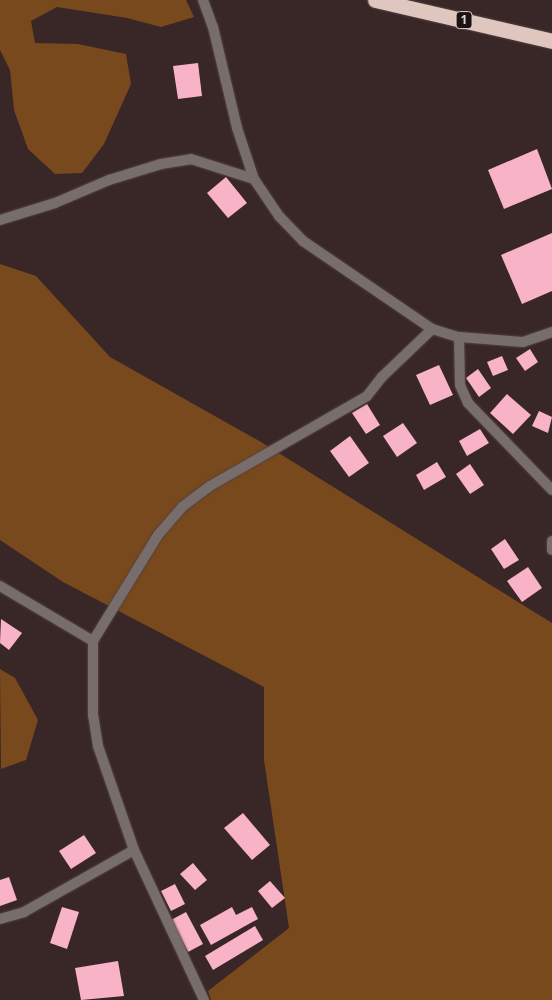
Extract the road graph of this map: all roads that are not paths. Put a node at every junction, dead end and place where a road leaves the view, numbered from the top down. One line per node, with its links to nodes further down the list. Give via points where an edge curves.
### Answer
1 (203, 0): 4 (street)
2 (375, 0): 3 (highway, 1)
3 (552, 41)
4 (254, 179): 5 (street, via 191,159 161,164 109,180 55,203); 6 (street, via 279,216 303,241)
5 (0, 220)
6 (432, 330): 8 (street); 13 (street, via 382,377 368,396 210,486 182,507 158,535)
7 (552, 332): 8 (street, via 523,342)
8 (459, 337): 9 (street, via 460,384 468,403)
9 (552, 490)
10 (552, 541): 11 (street)
11 (552, 550)
12 (0, 586): 13 (street)
13 (93, 641): 14 (street, via 93,716 98,746)
14 (134, 850): 15 (street, via 24,912); 16 (street)
15 (0, 918)
16 (204, 1000)

